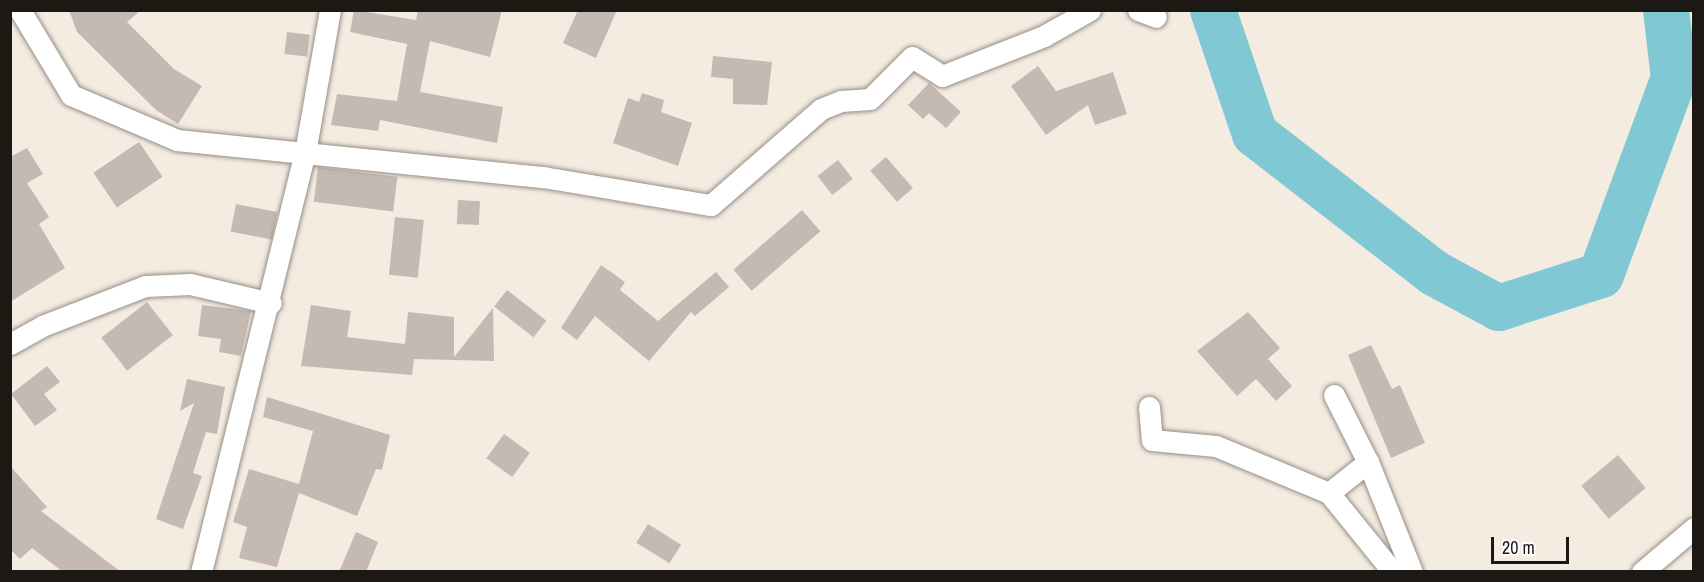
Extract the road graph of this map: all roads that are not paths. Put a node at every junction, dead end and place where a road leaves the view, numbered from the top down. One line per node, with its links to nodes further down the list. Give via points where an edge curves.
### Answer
1 (20, 10): 4 (street, via 71,95 104,113 177,140)
2 (330, 10): 4 (street)
3 (1089, 10): 4 (street, via 1044,36 942,76 912,57 870,99 841,100 821,109 711,205 543,177)
4 (305, 153): 5 (street)
5 (271, 303): 6 (street, via 190,284 146,286 42,326); 12 (street)
6 (10, 344)
7 (1334, 395): 9 (street)
8 (1149, 406): 10 (street, via 1152,440 1216,446)
9 (1368, 462): 10 (street); 14 (street)
10 (1329, 493): 13 (street)
11 (1694, 528): 15 (street)
12 (201, 572)
13 (1393, 572)
14 (1412, 572)
15 (1642, 572)

